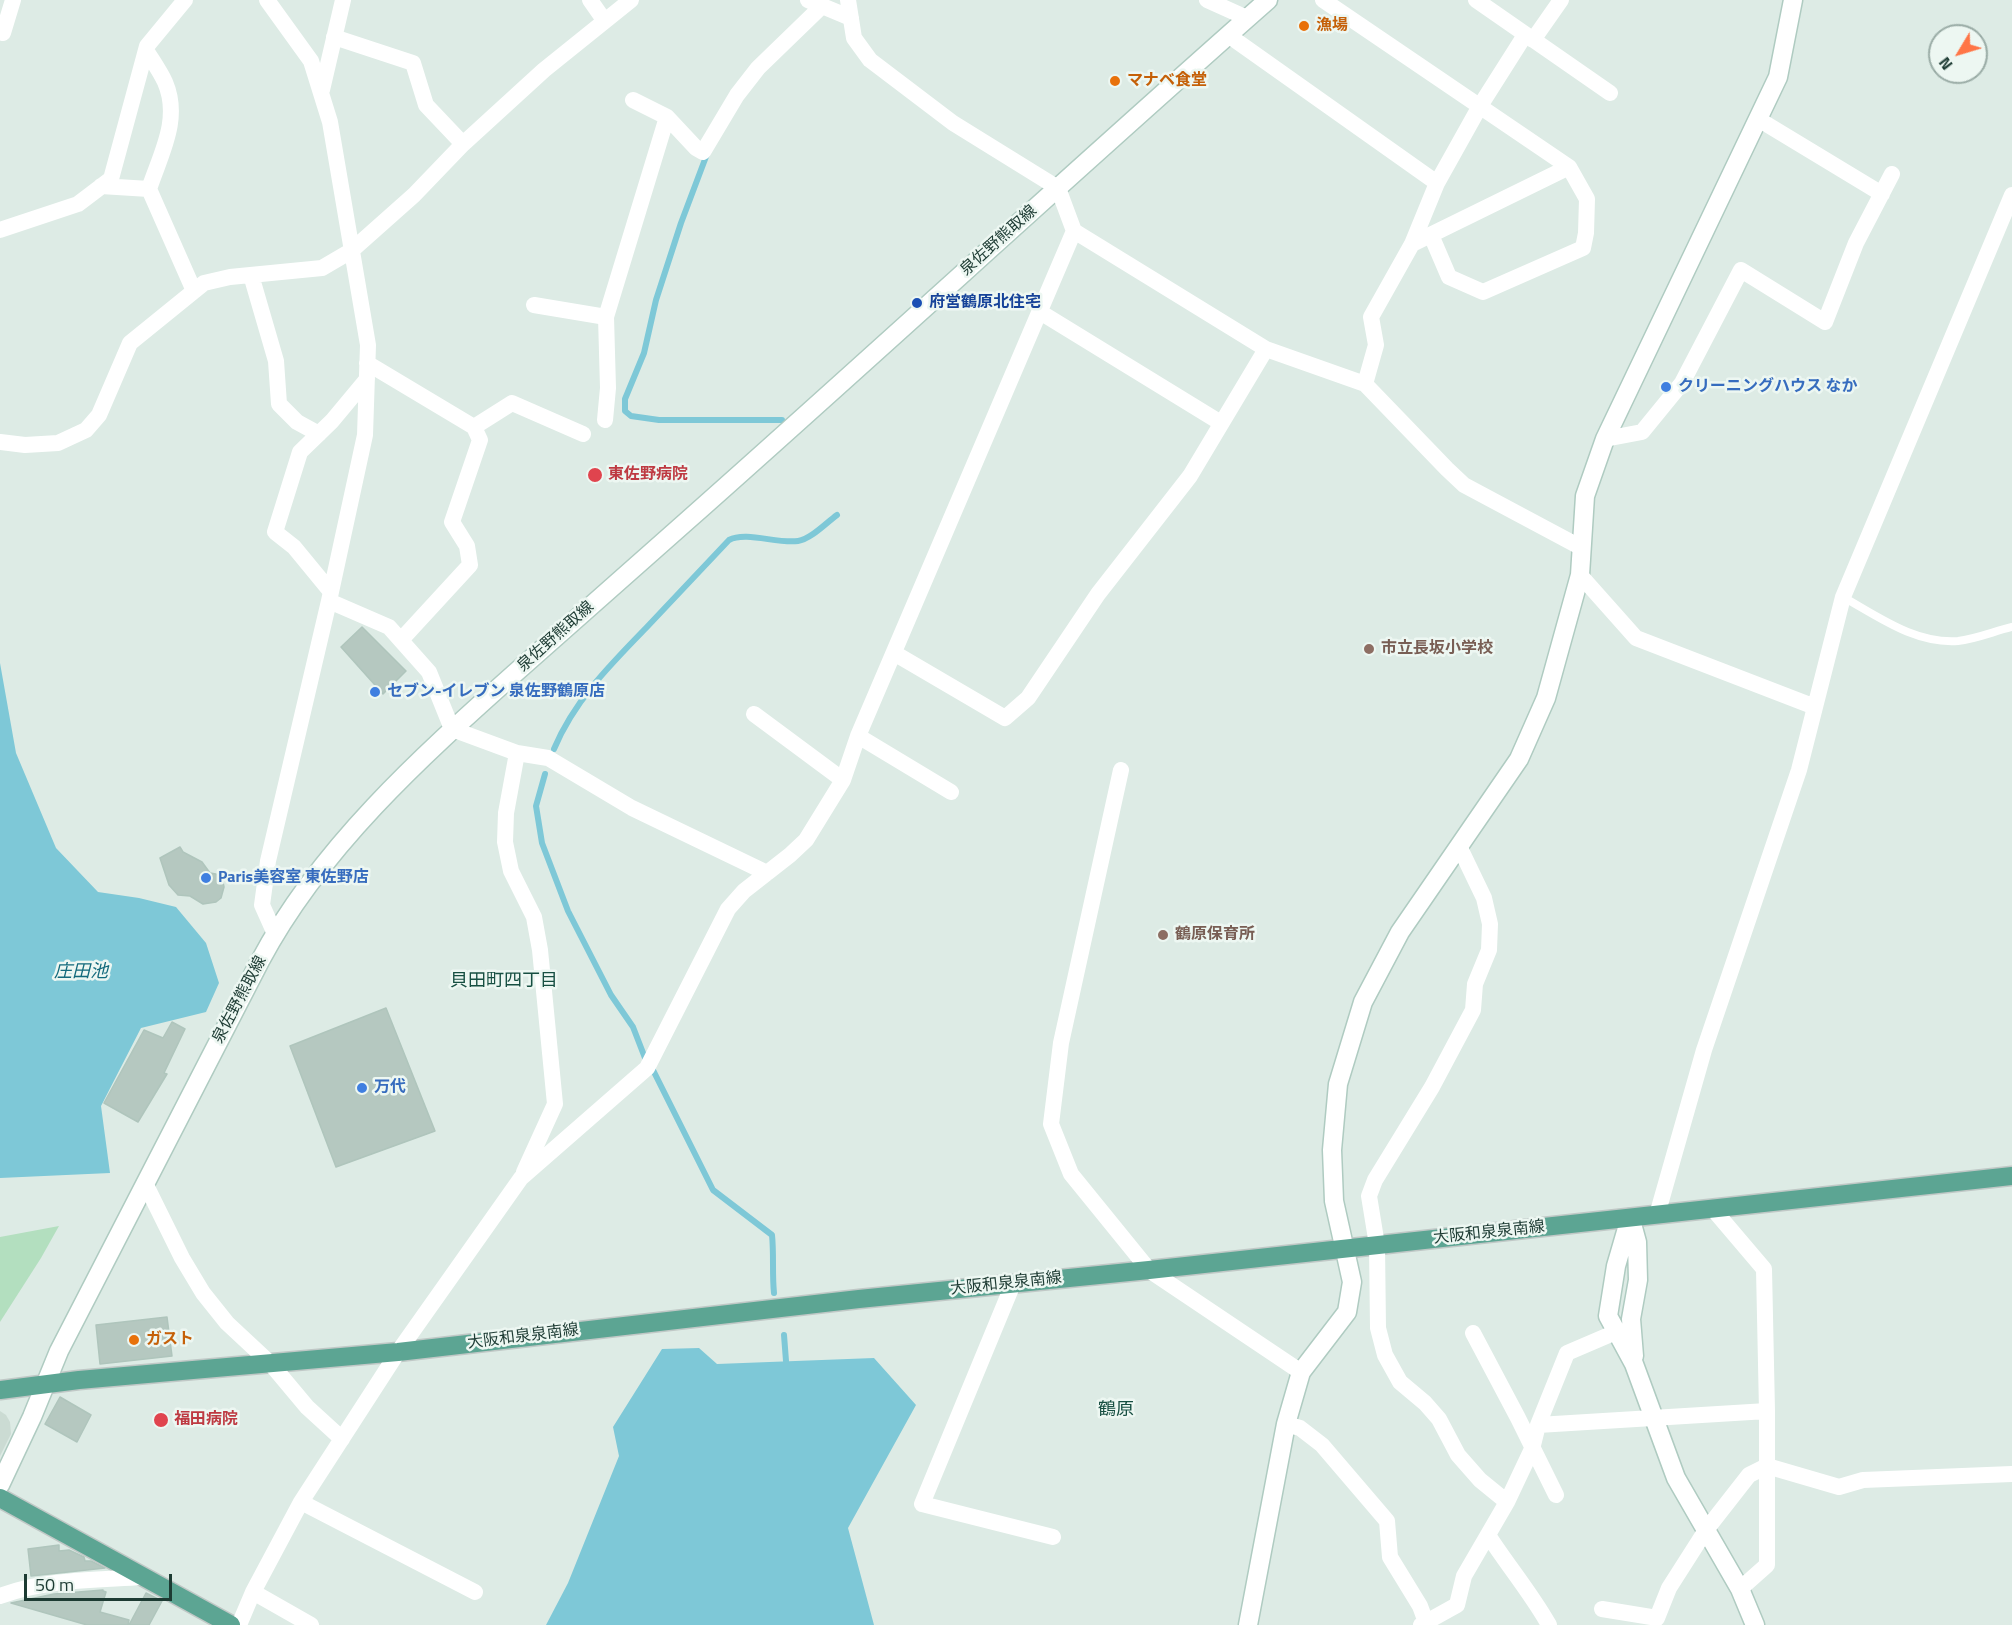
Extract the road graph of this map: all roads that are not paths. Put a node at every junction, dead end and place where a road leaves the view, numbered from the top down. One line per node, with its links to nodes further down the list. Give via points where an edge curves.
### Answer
1 (13, 0): 17 (street)
2 (185, 0): 21 (street)
3 (267, 0): 22 (street, via 311,61)
4 (343, 0): 19 (street)
5 (590, 0): 16 (street)
6 (631, 0): 16 (street)
7 (1207, 0): 15 (street)
8 (1268, 0): 15 (street, 泉佐野熊取線)
9 (1323, 0): 25 (street)
10 (1476, 0): 20 (street)
11 (1561, 0): 20 (street)
12 (1793, 0): 27 (street, via 1779,77)
13 (815, 3): 14 (street); 26 (street, via 737,95 703,153)
14 (852, 7): 33 (street, via 854,38 870,60 953,123)
15 (1247, 18): 18 (street, 泉佐野熊取線)
16 (604, 20): 28 (street)
17 (3, 33)
18 (1228, 35): 31 (street); 33 (street, 泉佐野熊取線)
19 (334, 37): 22 (street); 28 (street, via 413,63 426,105)
20 (1529, 37): 23 (street); 25 (street)
21 (146, 50): 32 (street, via 111,179); 34 (street, via 171,98 172,121)
22 (322, 91): 41 (street)
23 (1610, 93)
24 (633, 100): 26 (street)
25 (1479, 106): 29 (street); 31 (street)
26 (668, 117): 46 (street)
27 (1758, 119): 35 (street); 55 (street)
28 (463, 144): 41 (street, via 414,195)
29 (1569, 167): 39 (street); 39 (street, via 1587,199 1583,248 1483,292 1449,277)
30 (1892, 174): 35 (street)
31 (1437, 183): 40 (street)
32 (101, 186): 34 (street); 37 (street, via 78,204)
33 (1058, 188): 38 (street); 66 (street, 泉佐野熊取線)
34 (149, 189): 43 (street)
35 (1882, 194): 55 (street, via 1856,243 1825,322 1741,270 1682,383 1642,432)
36 (2012, 195): 60 (street)
37 (0, 230)
38 (1074, 231): 45 (street); 47 (street)
39 (1431, 235): 40 (street)
40 (1412, 244): 49 (street, via 1371,317 1376,345)
41 (351, 251): 42 (street, via 322,268); 48 (street, via 368,345)
42 (251, 275): 43 (street, via 204,283); 53 (street, via 276,361 279,404 297,422)
43 (194, 291): 56 (street, via 130,343 99,415 86,430 58,443)
44 (534, 305): 46 (street)
45 (1040, 312): 51 (street); 63 (street)
46 (606, 317): 50 (street)
47 (1266, 349): 49 (street); 51 (street)
48 (367, 371): 52 (street); 53 (street); 59 (street, via 365,435)
49 (1365, 384): 57 (street, via 1464,484)
50 (605, 420)
51 (1221, 423): 63 (street, via 1190,476 1098,594 1028,698 1005,718)
52 (474, 427): 54 (street, via 512,403); 62 (street, via 480,440 452,522 467,546 470,565)
53 (319, 434): 59 (street, via 300,452 275,532 294,547)
54 (583, 434)
55 (1605, 439): 57 (street, via 1585,496)
56 (0, 442)
57 (1582, 548): 58 (street)
58 (1580, 575): 64 (street, via 1636,638); 72 (street, via 1546,698 1519,759)
59 (330, 596): 62 (street, via 389,627); 74 (street, via 268,861 262,905)
60 (1843, 597): 61 (lane, via 1910,634 1932,641 1960,641); 64 (street)
61 (2012, 627)
62 (401, 640): 66 (street, via 429,672)
63 (894, 652): 67 (street)
64 (1815, 707): 79 (street, via 1799,770 1704,1050)
65 (754, 714): 70 (street)
66 (452, 729): 68 (street); 74 (street, 泉佐野熊取線, via 327,861)
67 (858, 736): 70 (street); 71 (street)
68 (517, 753): 73 (street, via 548,758 632,808); 76 (street, via 505,842 511,871 534,917 555,1104)
69 (1121, 770): 83 (street, via 1061,1043 1051,1124 1071,1174)
70 (843, 780): 73 (street, via 806,840)
71 (951, 792)
72 (1459, 846): 81 (street, via 1484,898 1490,924 1489,950 1475,984 1473,1010 1432,1087 1375,1179 1369,1196); 82 (street, via 1400,932 1363,1002 1338,1084 1332,1150 1334,1201)
73 (767, 873): 76 (street, via 728,909 647,1068)
74 (275, 934): 77 (street, 泉佐野熊取線)
75 (2012, 1176): 78 (main road, 大阪和泉泉南線)
76 (521, 1178): 87 (street)
77 (145, 1183): 88 (street, via 203,1293 227,1323); 91 (street, 泉佐野熊取線)
78 (1713, 1209): 79 (main road, 大阪和泉泉南線); 93 (street, via 1764,1269)
79 (1657, 1215): 80 (main road, 大阪和泉泉南線)
80 (1630, 1218): 81 (main road, 大阪和泉泉南線); 85 (street, via 1616,1266 1608,1317); 89 (street, via 1637,1242 1638,1280 1631,1319)
81 (1377, 1245): 82 (main road, 大阪和泉泉南線); 105 (street, via 1378,1328 1385,1355 1400,1382 1439,1419 1458,1455)
82 (1345, 1248): 83 (main road, 大阪和泉泉南線); 90 (street, via 1352,1282 1347,1312)
83 (1149, 1270): 84 (main road, 大阪和泉泉南線); 90 (street)
84 (1013, 1284): 87 (main road, 大阪和泉泉南線); 108 (street, via 921,1504)
85 (1616, 1332): 89 (street); 96 (street, via 1568,1353)
86 (1473, 1333): 98 (street)
87 (398, 1352): 88 (main road, 大阪和泉泉南線); 97 (street)
88 (271, 1364): 91 (main road, 大阪和泉泉南線); 97 (street, via 307,1407)
89 (1634, 1364): 94 (street)
90 (1301, 1372): 95 (street)
91 (44, 1384): 92 (main road, 大阪和泉泉南線); 101 (street, 泉佐野熊取線)
92 (0, 1390)
93 (1767, 1411): 94 (street); 99 (street)
94 (1653, 1417): 96 (street); 106 (street, via 1676,1478)
95 (1286, 1424): 115 (street, via 1300,1428 1322,1445 1388,1521 1390,1557 1420,1606); 119 (street)
96 (1538, 1425): 98 (street)
97 (342, 1439): 104 (street)
98 (1532, 1449): 102 (street); 105 (street)
99 (1767, 1466): 100 (street, via 1839,1487 1863,1480); 106 (street, via 1749,1475); 110 (street, via 1767,1565)
100 (2012, 1474)
101 (0, 1485)
102 (1556, 1495)
103 (0, 1498): 109 (main road)
104 (301, 1502): 111 (street); 112 (street)
105 (1507, 1502): 107 (street)
106 (1706, 1530): 110 (street); 114 (street, via 1669,1588 1657,1618)
107 (1488, 1535): 115 (street, via 1464,1576 1456,1605); 120 (street)
108 (1053, 1537)
109 (142, 1577): 113 (street, via 39,1585); 116 (main road)
110 (1740, 1589): 121 (street)
111 (253, 1592): 117 (street); 118 (street)
112 (475, 1592)
113 (0, 1596)
114 (1602, 1609)
115 (1425, 1624)
116 (231, 1625)
117 (240, 1625)
118 (312, 1625)
119 (1248, 1625)
120 (1549, 1625)
121 (1755, 1625)

